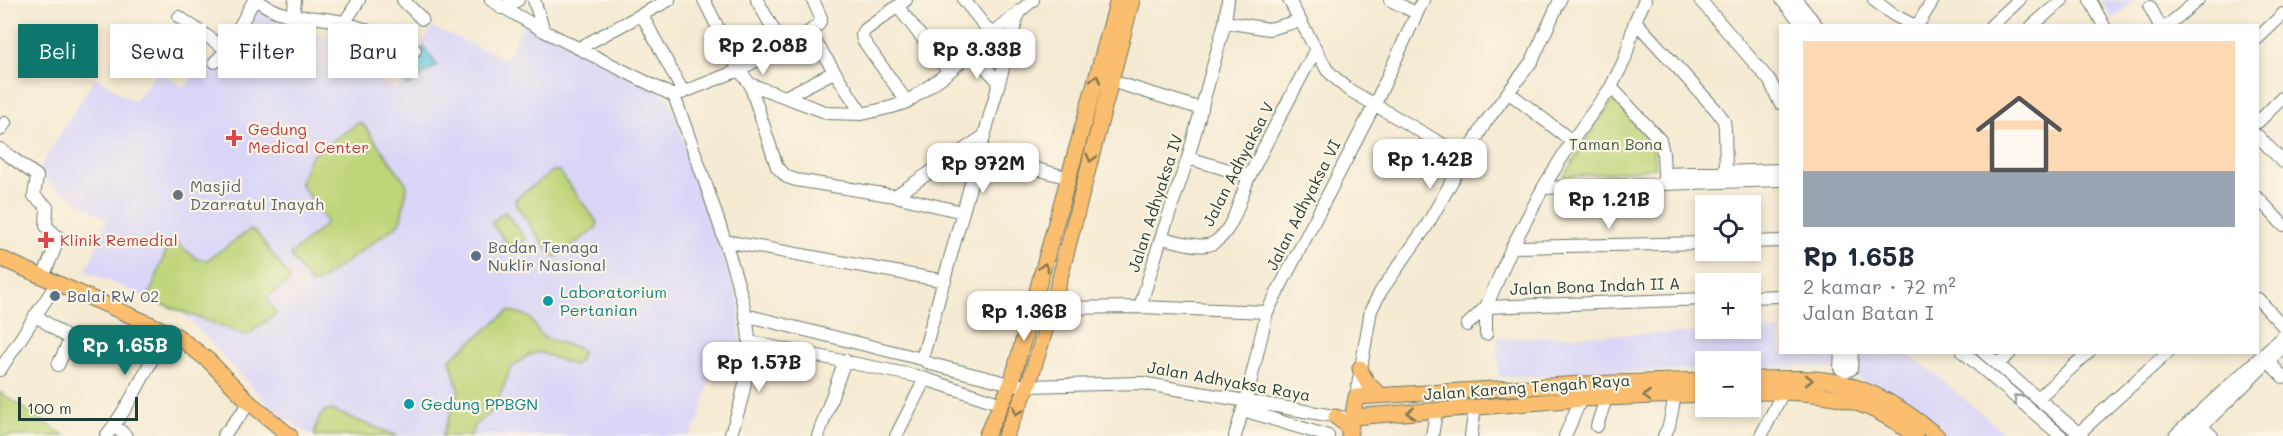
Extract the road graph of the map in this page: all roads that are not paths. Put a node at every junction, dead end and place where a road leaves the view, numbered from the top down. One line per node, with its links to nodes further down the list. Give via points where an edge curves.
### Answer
1 (256, 0): 37 (street); 44 (street)
2 (295, 0): 37 (street)
3 (359, 0): 42 (street)
4 (403, 0): 39 (street)
5 (518, 0): 30 (street)
6 (534, 0): 55 (street)
7 (669, 0): 36 (street)
8 (704, 0): 66 (street)
9 (757, 0): 60 (street)
10 (813, 0): 56 (street, via 821,18)
11 (964, 0): 57 (street)
12 (1033, 0): 33 (street)
13 (1118, 0): 94 (main road, one-way to 13)
14 (1132, 0): 69 (main road)
15 (1228, 0): 43 (street, Jalan Adhyaksa IV)
16 (1289, 0): 40 (street)
17 (1390, 0): 34 (street)
18 (1423, 0): 34 (street, Jalan Adhyaksa VI)
19 (1560, 0): 73 (street, via 1532,62)
20 (1645, 0): 41 (street)
21 (1700, 0): 78 (street, via 1770,81)
22 (1782, 0): 46 (street)
23 (1796, 0): 47 (street)
24 (1874, 0): 48 (street)
25 (1933, 0): 49 (street)
26 (2019, 0): 50 (street)
27 (2062, 0): 51 (street)
28 (2090, 0): 52 (street)
29 (2198, 0): 54 (street)
30 (496, 4): 55 (street)
31 (902, 4): 68 (street); 77 (street, via 862,35)
32 (2150, 7): 53 (street)
33 (1019, 11): 57 (street); 70 (street)
34 (1416, 13): 79 (street, Jalan Adhyaksa VI)
35 (2283, 14): 58 (street)
36 (642, 15): 61 (street); 74 (street)
37 (293, 17): 42 (street)
38 (179, 18): 59 (street)
39 (422, 19)
40 (1299, 21): 43 (street, via 1269,29); 62 (street)
41 (1635, 21): 72 (street, via 1625,59); 92 (street, via 1724,121)
42 (345, 22): 45 (street)
43 (1225, 22): 80 (street, Jalan Adhyaksa IV)
44 (242, 24)
45 (350, 24)
46 (1802, 24)
47 (1816, 24)
48 (1912, 24)
49 (1917, 24)
50 (1993, 24)
51 (2034, 24)
52 (2103, 24)
53 (2159, 24)
54 (2169, 24)
55 (544, 31): 61 (street)
56 (809, 32): 60 (street); 67 (street)
57 (992, 35): 63 (street)
58 (2259, 37)
59 (218, 44)
60 (782, 45): 66 (street)
61 (579, 48): 74 (street)
62 (1316, 49): 79 (street, via 1335,79); 93 (street, Jalan Adhyaksa V)
63 (972, 53): 68 (street); 70 (street)
64 (218, 59): 65 (street)
65 (215, 62)
66 (739, 70): 71 (street); 74 (street)
67 (834, 72): 75 (street); 81 (street)
68 (949, 72): 77 (street)
69 (1111, 81): 80 (street); 117 (main road, one-way to 117)
70 (999, 82): 83 (street)
71 (750, 84): 75 (street); 98 (street, via 781,173 796,180)
72 (1611, 87): 85 (street); 95 (street, via 1660,140)
73 (1508, 92): 85 (street); 88 (street)
74 (678, 94): 103 (street)
75 (788, 96): 81 (street, via 828,112)
76 (2283, 97): 82 (street)
77 (907, 102): 81 (street)
78 (1779, 102)
79 (1375, 104): 88 (street); 118 (street, Jalan Adhyaksa VI)
80 (1202, 109): 89 (street, Jalan Adhyaksa IV)
81 (862, 114)
82 (2259, 121)
83 (984, 136): 87 (street); 98 (street)
84 (2259, 137): 90 (street)
85 (1572, 141): 97 (street)
86 (0, 149): 109 (street, via 37,176 34,196 47,207 46,226 59,238)
87 (980, 153): 94 (street); 100 (street)
88 (1466, 158): 139 (street, via 1371,310)
89 (1188, 159): 93 (street); 102 (street, Jalan Adhyaksa IV)
90 (2283, 162)
91 (1779, 170): 92 (street)
92 (1726, 172): 95 (street)
93 (1249, 176): 102 (street, Jalan Adhyaksa V, via 1233,219 1213,244)
94 (1069, 178): 145 (main road, one-way to 94)
95 (1664, 179): 96 (street); 97 (street)
96 (1779, 180)
97 (1544, 188): 107 (street)
98 (895, 196): 100 (street)
99 (2259, 199): 101 (street)
100 (962, 212): 110 (street)
101 (2283, 225)
102 (1161, 238): 115 (street, Jalan Adhyaksa IV)
103 (725, 241): 110 (street); 120 (street)
104 (1779, 241): 105 (street)
105 (1761, 242)
106 (1695, 243): 107 (street)
107 (1512, 247): 116 (street)
108 (0, 258): 109 (main road)
109 (50, 280): 119 (street); 123 (main road)
110 (945, 280): 134 (street)
111 (1779, 296): 112 (street)
112 (1761, 297)
113 (1695, 298): 116 (street, Jalan Bona Indah II A)
114 (2259, 300): 122 (street)
115 (1140, 307): 117 (street); 118 (street)
116 (1486, 307): 121 (street)
117 (1052, 308): 146 (main road)
118 (1267, 312): 158 (street, Jalan Adhyaksa VI)
119 (35, 315): 137 (street, via 68,338); 140 (street)
120 (745, 315): 125 (street); 134 (street, Jalan Adhyaksa Raya)
121 (1478, 326)
122 (2283, 326)
123 (167, 330): 156 (main road, via 209,361); 162 (street)
124 (2283, 336): 186 (street)
125 (749, 342): 135 (street); 171 (street, via 744,396)
126 (2283, 347): 136 (street)
127 (1840, 354): 128 (street, via 1840,368 1845,371 1851,369)
128 (1852, 354)
129 (1966, 354): 185 (street, one-way to 129)
130 (1986, 354): 138 (street)
131 (2009, 354): 138 (street)
132 (2087, 354): 155 (street)
133 (2166, 354): 166 (street)
134 (922, 359): 145 (street, Jalan Adhyaksa Raya)
135 (845, 360): 142 (street); 172 (street)
136 (2269, 362): 141 (street); 164 (street)
137 (58, 364)
138 (1998, 364): 155 (street)
139 (1360, 368): 150 (main road, via 1364,379); 152 (street)
140 (0, 370)
141 (2283, 377)
142 (925, 379): 157 (street); 173 (street)
143 (1761, 379): 184 (main road, one-way to 184, via 1818,380 1870,392)
144 (1695, 380): 150 (main road, Jalan Karang Tengah Raya)
145 (1011, 384): 146 (street, Jalan Adhyaksa Raya); 157 (main road)
146 (1028, 386): 158 (street, Jalan Adhyaksa Raya, via 1141,383); 175 (main road, one-way to 175)
147 (1761, 392): 148 (main road)
148 (1783, 392): 182 (street); 183 (main road, via 1842,397 1869,407)
149 (1695, 394): 151 (main road, Jalan Karang Tengah Raya)
150 (1381, 395): 152 (main road, Jalan Karang Tengah Raya)
151 (1676, 395): 153 (main road, Jalan Karang Tengah Raya, one-way to 153); 181 (street)
152 (1356, 397): 165 (main road)
153 (1606, 398): 154 (main road, Jalan Karang Tengah Raya); 163 (street)
154 (1581, 399): 159 (main road, Jalan Karang Tengah Raya); 180 (street)
155 (2038, 399): 166 (street)
156 (250, 403): 169 (street); 170 (main road)
157 (1002, 404): 174 (main road)
158 (1244, 405): 161 (street, Jalan Adhyaksa Raya); 176 (street, Jalan Adhyaksa VI); 177 (street)
159 (1475, 408): 160 (main road, Jalan Karang Tengah Raya); 179 (street)
160 (1436, 412): 165 (main road, Jalan Karang Tengah Raya, one-way to 165, via 1374,416); 178 (street)
161 (1336, 417): 165 (main road)
162 (114, 425): 167 (street); 168 (street)
163 (1597, 426)
164 (2202, 427): 187 (street); 188 (street)
165 (1351, 430)
166 (2080, 435)
167 (105, 436)
168 (126, 436)
169 (223, 436)
170 (290, 436)
171 (730, 436)
172 (818, 436)
173 (896, 436)
174 (986, 436)
175 (1005, 436)
176 (1235, 436)
177 (1328, 436)
178 (1432, 436)
179 (1471, 436)
180 (1565, 436)
181 (1664, 436)
182 (1761, 436)
183 (1915, 436)
184 (1937, 436)
185 (2061, 436)
186 (2175, 436)
187 (2192, 436)
188 (2212, 436)

